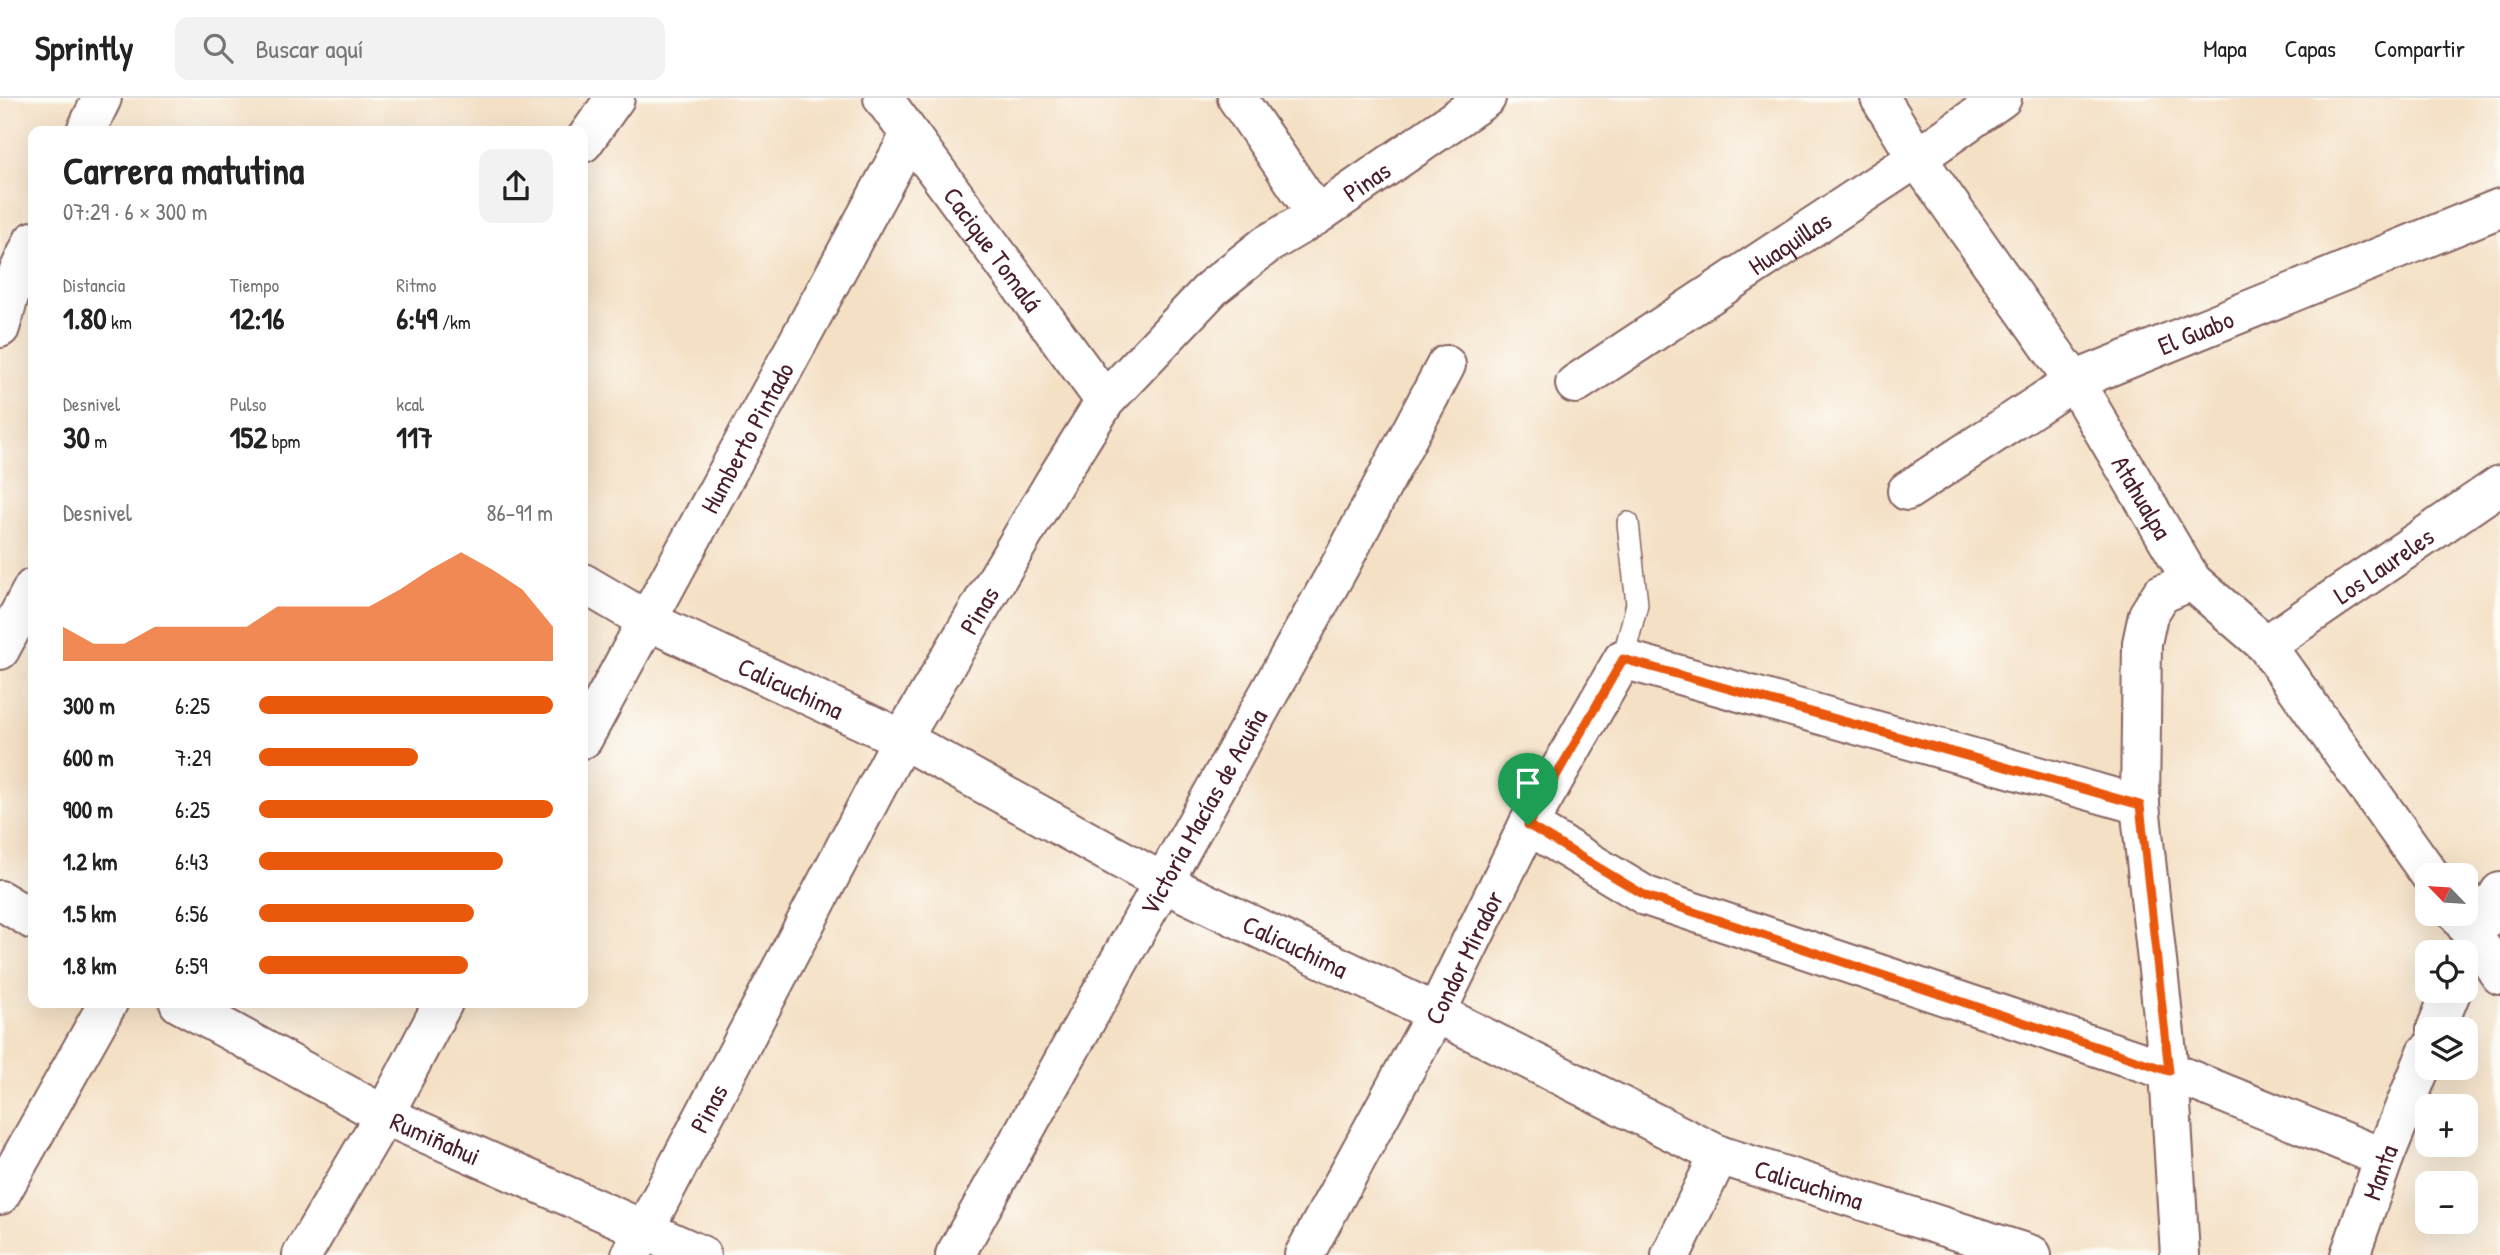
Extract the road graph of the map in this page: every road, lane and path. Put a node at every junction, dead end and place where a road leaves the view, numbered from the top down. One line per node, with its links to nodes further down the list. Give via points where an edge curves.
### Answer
1 (102, 98): 8 (street)
2 (615, 98): 9 (street)
3 (883, 98): 10 (street, Cacique Tomalá)
4 (1237, 98): 13 (street)
5 (1486, 98): 13 (street, Pinas)
6 (1880, 98): 11 (street, Atahualpa)
7 (2002, 98): 11 (street, Huaquillas)
8 (88, 126)
9 (588, 136)
10 (909, 137): 20 (street, Cacique Tomalá); 27 (street, Humberto Pintado)
11 (1917, 158): 18 (street, Atahualpa); 19 (street, Huaquillas)
12 (2500, 208): 18 (street, El Guabo)
13 (1317, 215): 20 (street, Pinas, via 1266,245 1212,288)
14 (28, 254): 15 (street)
15 (15, 288): 16 (street)
16 (0, 328)
17 (1446, 365): 36 (street, Victoria Macías de Acuña)
18 (2074, 381): 22 (street, El Guabo); 24 (street, Atahualpa)
19 (1575, 384)
20 (1105, 401): 32 (street, Pinas)
21 (2500, 485): 28 (street, Los Laureles)
22 (1907, 491)
23 (1628, 523): 30 (lane, via 1637,604)
24 (2192, 581): 28 (street, Atahualpa); 33 (street, via 2161,594 2148,615 2142,643)
25 (588, 586): 27 (street, Calicuchima)
26 (28, 597): 29 (street)
27 (646, 620): 31 (street, Humberto Pintado); 32 (street, Calicuchima)
28 (2266, 645): 35 (street, Atahualpa)
29 (0, 650)
30 (1623, 659): 33 (street); 34 (street, Condor Mirador)
31 (588, 730)
32 (902, 739): 36 (street, Calicuchima); 52 (street, Pinas)
33 (2140, 805): 46 (street)
34 (1528, 825): 45 (street, Condor Mirador); 46 (street, via 1646,896)
35 (2421, 863)
36 (1164, 883): 45 (street, Calicuchima); 55 (street, Victoria Macías de Acuña)
37 (2500, 892): 40 (street)
38 (0, 900): 39 (street)
39 (28, 917)
40 (2466, 936): 41 (street)
41 (2500, 975)
42 (105, 1008): 51 (street)
43 (188, 1008): 48 (street, Rumiñahui)
44 (440, 1008): 48 (street)
45 (1437, 1013): 49 (street, Calicuchima); 56 (street, Condor Mirador)
46 (2169, 1071): 50 (street); 59 (street)
47 (2416, 1080): 50 (street, Manta)
48 (384, 1115): 52 (street, Rumiñahui); 53 (street)
49 (1719, 1155): 57 (street); 58 (street, Calicuchima)
50 (2384, 1158): 60 (street, Manta)
51 (0, 1195)
52 (638, 1242): 54 (street, Rumiñahui)
53 (302, 1255)
54 (701, 1255)
55 (956, 1255)
56 (1304, 1255)
57 (1671, 1255)
58 (2032, 1255)
59 (2180, 1255)
60 (2350, 1255)

